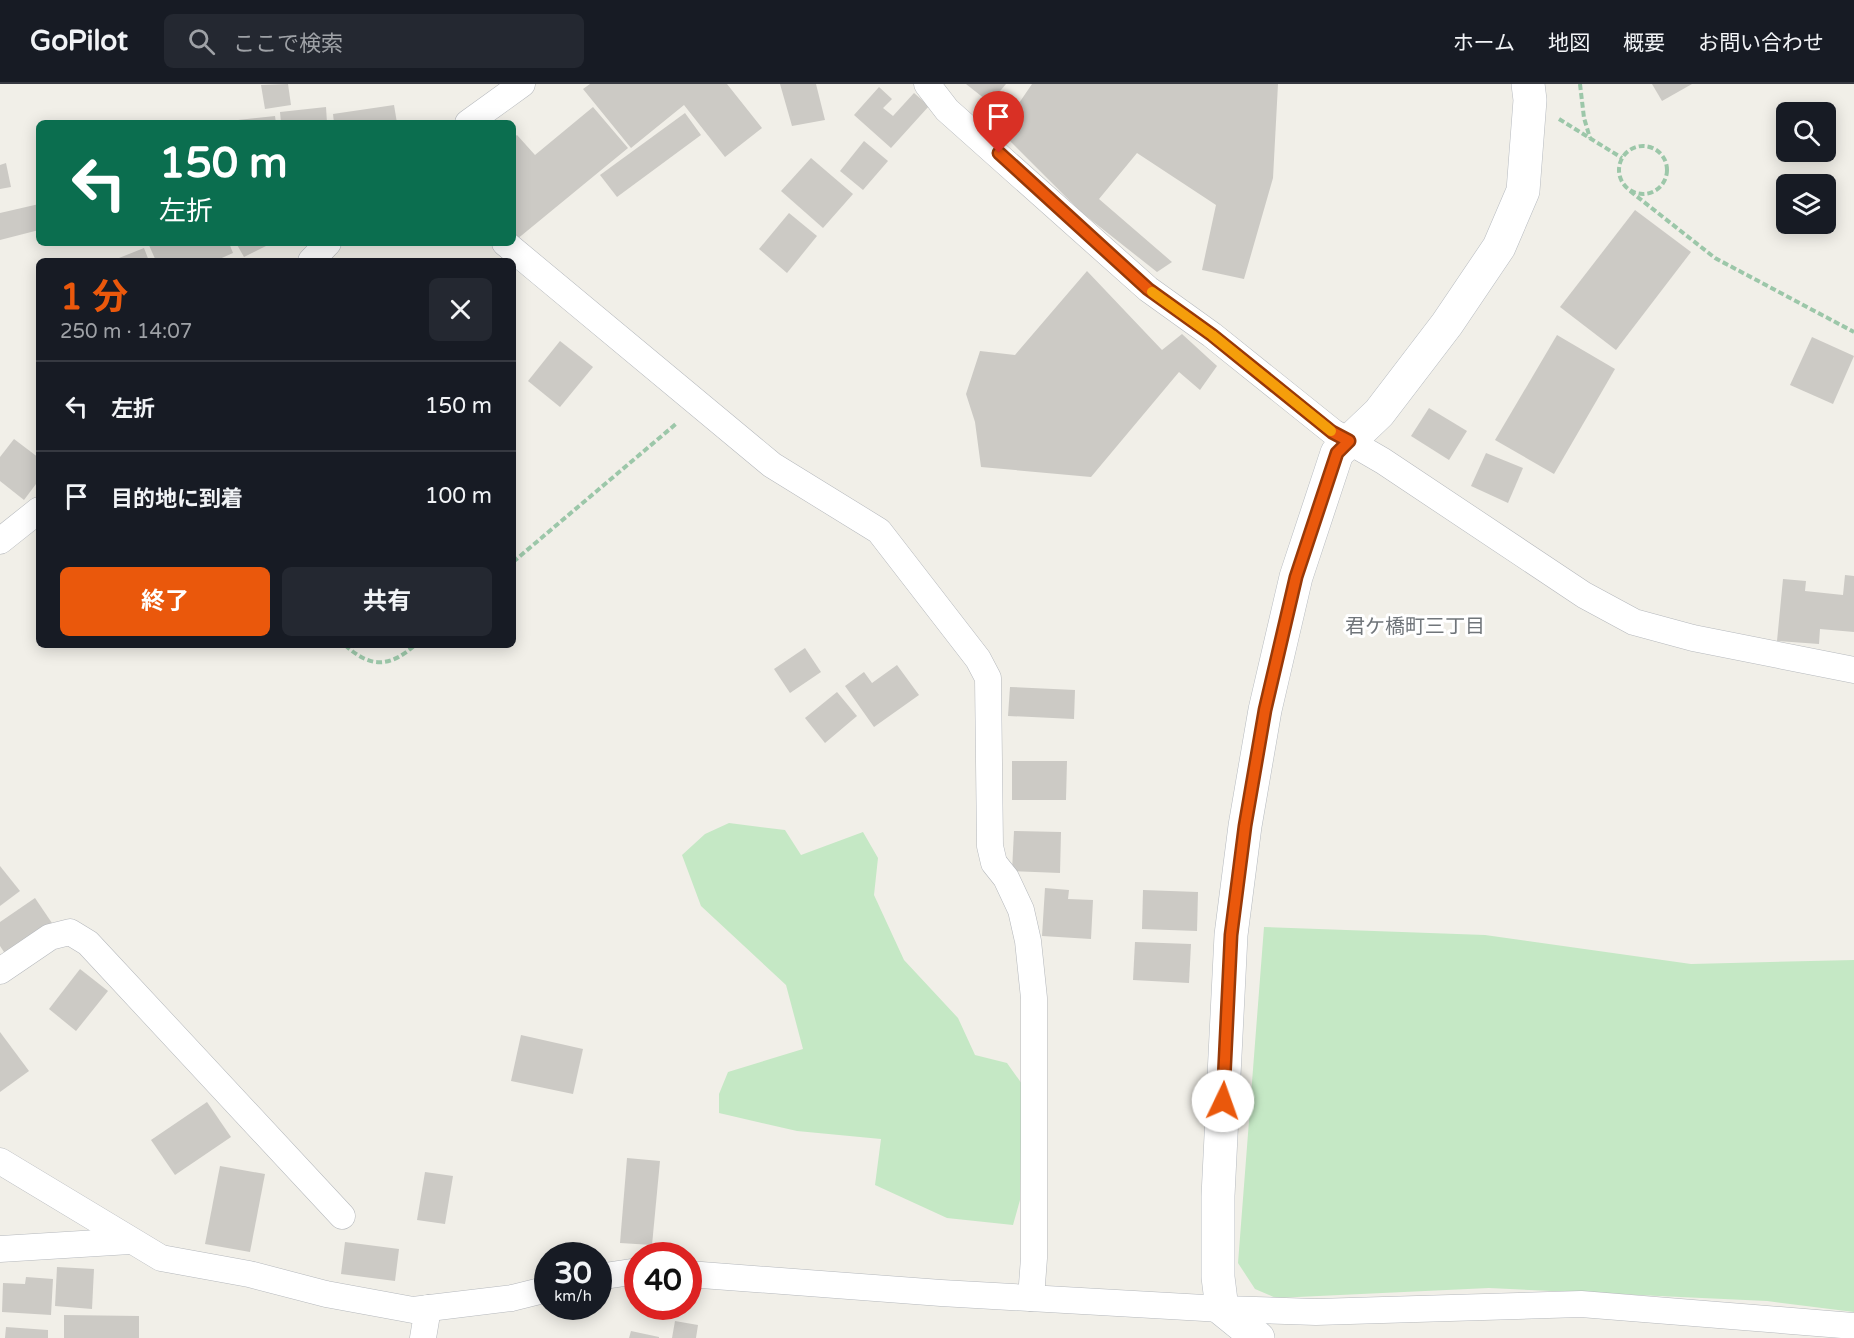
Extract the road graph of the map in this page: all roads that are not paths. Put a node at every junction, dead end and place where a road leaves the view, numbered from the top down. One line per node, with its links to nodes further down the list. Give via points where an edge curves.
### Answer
1 (522, 84): 4 (street)
2 (927, 84): 8 (street, via 947,110 1148,289 1332,432)
3 (1528, 84): 8 (street, via 1523,191 1499,247 1379,413)
4 (472, 120)
5 (325, 246): 7 (street)
6 (509, 246): 19 (street, via 772,465 879,531 978,659 988,678 990,846 994,863 1021,910 1034,998)
7 (314, 258)
8 (1349, 441): 11 (street, via 1584,596 1634,622 1693,639); 21 (street, via 1337,453 1296,577 1265,710 1245,826 1231,935 1218,1196)
9 (36, 512): 10 (street)
10 (0, 541)
11 (1854, 670)
12 (0, 970): 14 (street, via 50,937 70,932 88,943)
13 (0, 1161): 15 (street)
14 (342, 1216)
15 (130, 1241): 16 (street); 20 (street, via 161,1258 249,1274 326,1294 413,1310)
16 (0, 1249)
17 (702, 1275): 19 (street)
18 (534, 1292): 20 (street)
19 (1031, 1298): 21 (street)
20 (428, 1308): 23 (street)
21 (1222, 1309): 22 (street, via 1316,1312 1581,1304); 24 (street)
22 (1854, 1326)
23 (423, 1338)
24 (1258, 1338)

